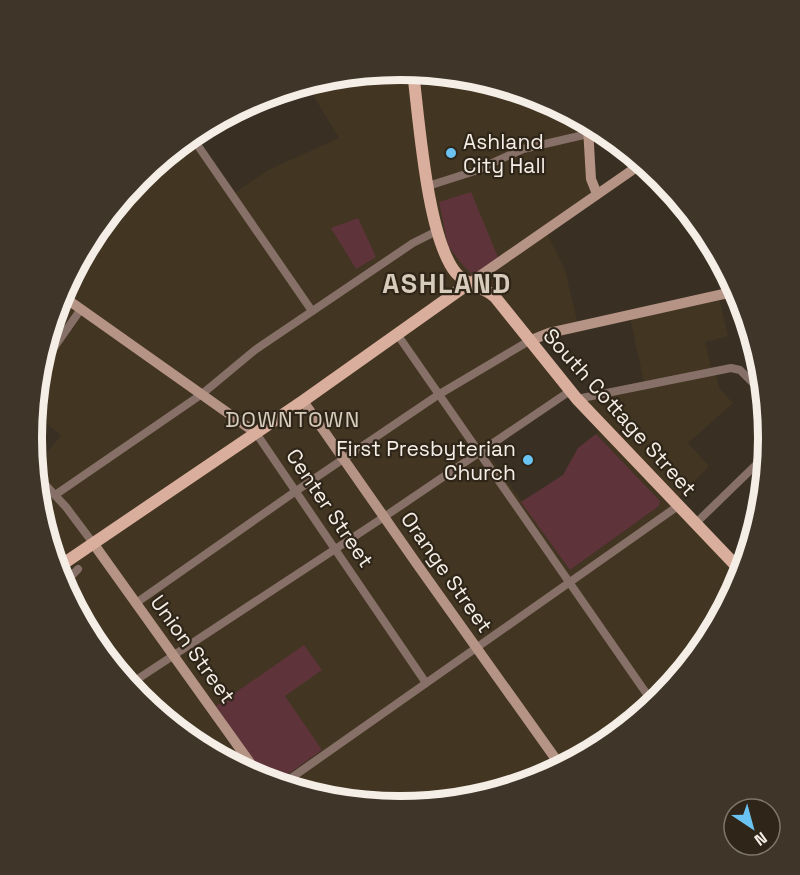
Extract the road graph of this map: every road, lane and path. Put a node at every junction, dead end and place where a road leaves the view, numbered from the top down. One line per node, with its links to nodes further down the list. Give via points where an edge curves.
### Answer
1 (414, 80): 6 (main road)
2 (586, 132): 6 (street, via 523,149 475,171)
3 (588, 133): 7 (main road, via 591,179)
4 (197, 143): 13 (street)
5 (636, 168): 7 (main road)
6 (428, 186): 8 (main road)
7 (597, 194): 9 (main road)
8 (437, 231): 9 (main road, via 446,258); 13 (street)
9 (468, 284): 14 (main road); 15 (main road, South Cottage Street, via 489,291)
10 (728, 293): 15 (main road, via 549,333)
11 (69, 301): 12 (main road, Center Street)
12 (81, 309): 16 (street); 18 (main road, Center Street)
13 (312, 311): 18 (street, via 255,350)
14 (397, 334): 19 (street); 21 (main road)
15 (529, 341): 19 (street); 20 (main road, South Cottage Street)
16 (53, 349)
17 (754, 384): 20 (street, via 740,370 731,368)
18 (202, 394): 22 (main road, Center Street); 28 (street)
19 (438, 395): 23 (street); 24 (street)
20 (574, 395): 23 (street); 29 (main road, South Cottage Street)
21 (303, 401): 22 (main road); 24 (main road, Orange Street)
22 (255, 433): 27 (street, Center Street); 32 (main road)
23 (479, 452): 30 (street); 38 (street)
24 (344, 459): 27 (street); 30 (main road, Orange Street)
25 (757, 464): 31 (street)
26 (45, 484): 28 (street)
27 (296, 491): 33 (street, Center Street); 39 (street)
28 (55, 495): 32 (street)
29 (678, 506): 31 (main road, South Cottage Street); 38 (street)
30 (384, 517): 33 (street); 40 (main road, Orange Street)
31 (695, 524): 35 (main road, South Cottage Street)
32 (93, 543): 34 (main road); 39 (main road, Union Street)
33 (334, 549): 41 (street); 43 (street, Center Street)
34 (65, 563)
35 (735, 565)
36 (78, 569): 37 (street)
37 (70, 578)
38 (570, 583): 40 (street); 44 (street)
39 (136, 603): 41 (main road, Union Street)
40 (476, 648): 43 (street); 45 (main road, Orange Street)
41 (174, 655): 42 (street); 46 (main road, Union Street)
42 (136, 680)
43 (426, 683): 47 (street)
44 (648, 696)
45 (556, 760)
46 (250, 762)
47 (290, 778)

